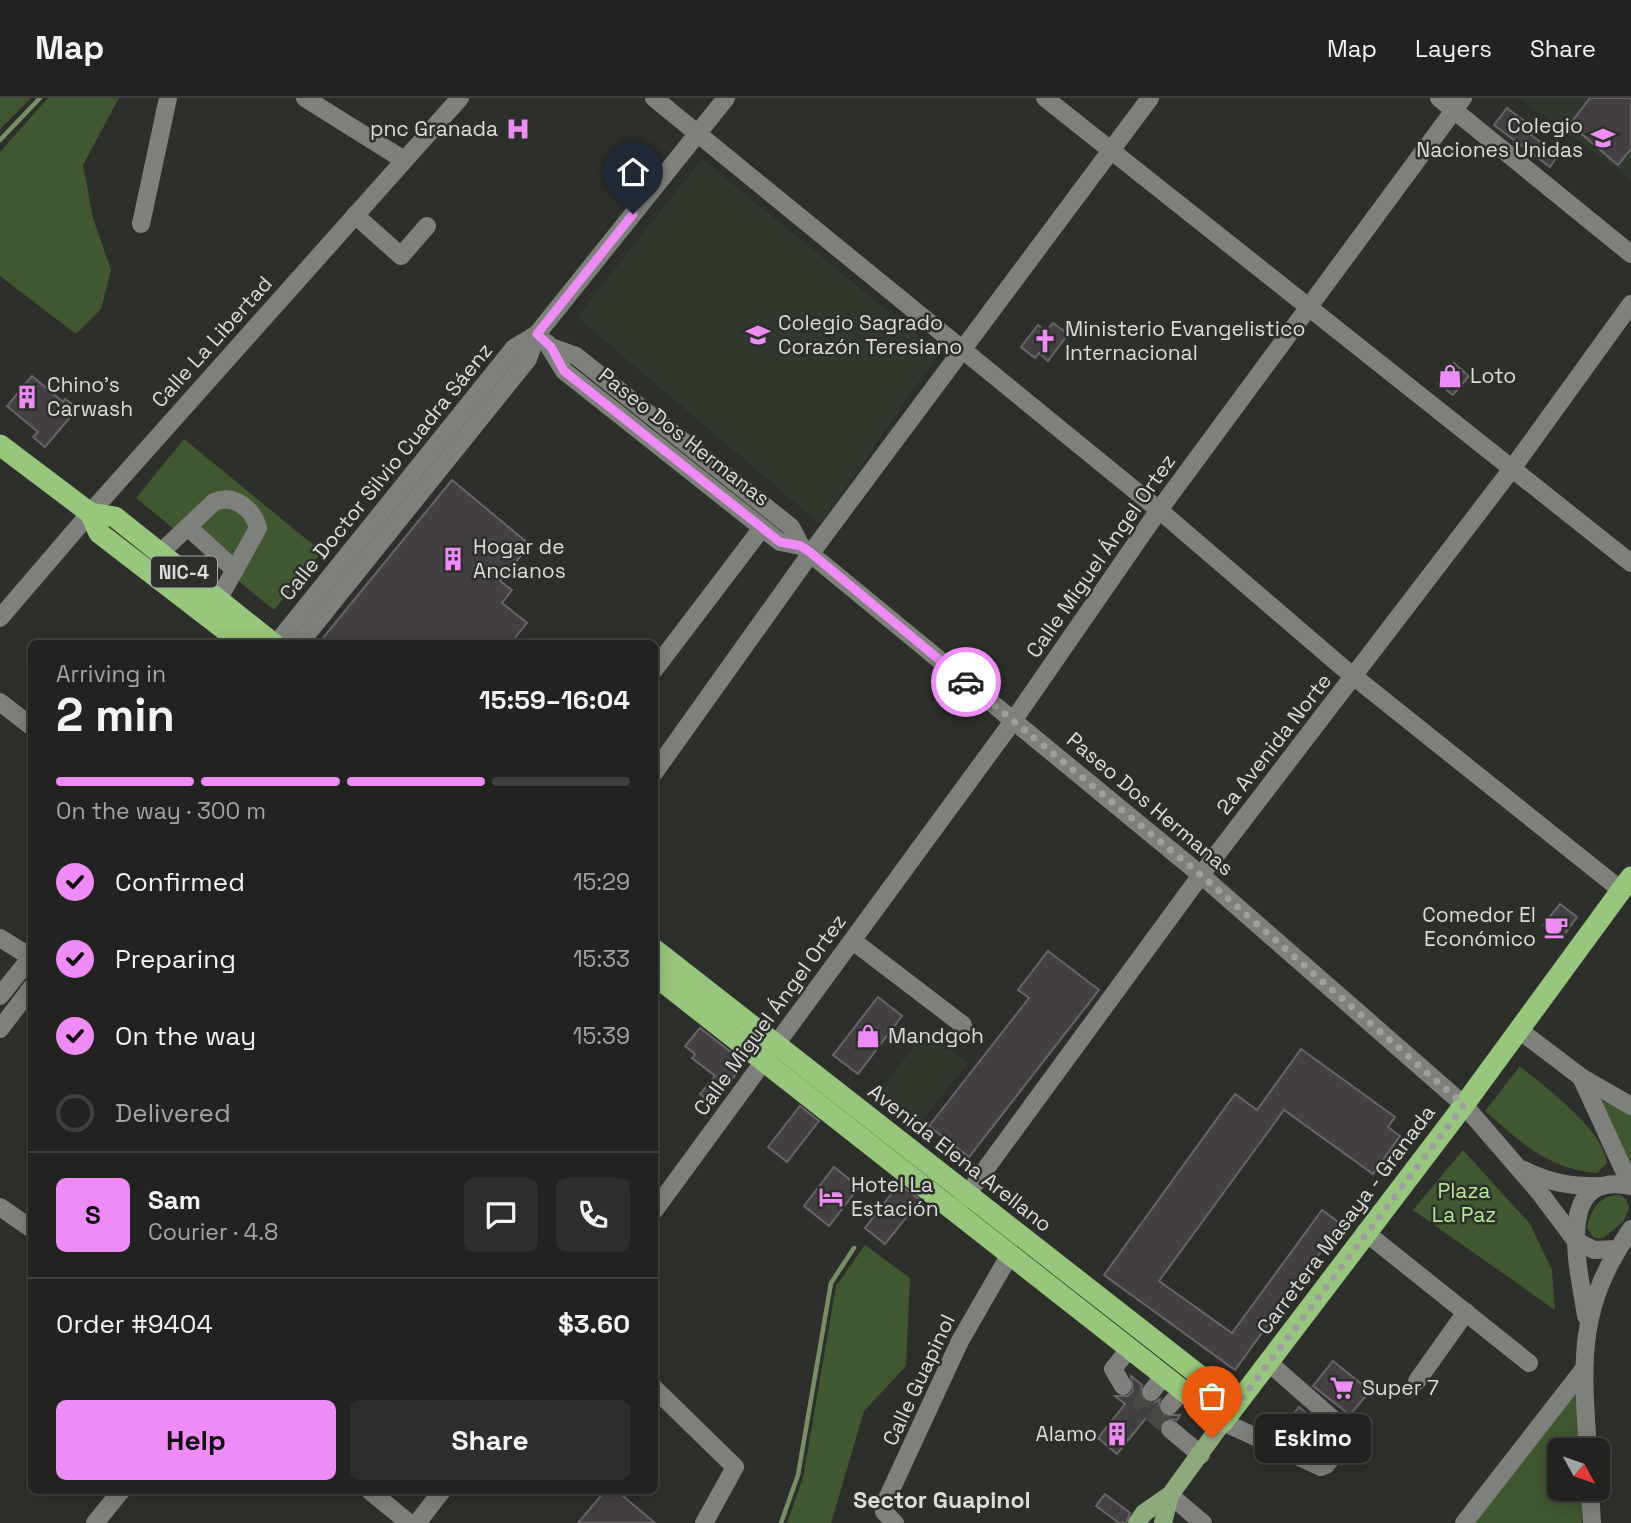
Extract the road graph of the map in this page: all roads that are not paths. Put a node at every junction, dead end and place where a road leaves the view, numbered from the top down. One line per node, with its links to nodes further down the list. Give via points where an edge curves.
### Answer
1 (168, 98): 14 (street)
2 (305, 98): 12 (street)
3 (460, 98): 12 (street, Calle La Libertad)
4 (654, 98): 10 (street)
5 (726, 98): 10 (street, Calle Doctor Silvio Cuadra Sáenz)
6 (1045, 98): 11 (street)
7 (1150, 98): 11 (street)
8 (1438, 98): 9 (street)
9 (1458, 104): 16 (street); 18 (street, Calle Miguel Ángel Ortez)
10 (697, 133): 19 (street, Calle Doctor Silvio Cuadra Sáenz); 21 (street)
11 (1110, 151): 18 (street); 21 (street)
12 (404, 160): 13 (street, Calle La Libertad)
13 (355, 215): 15 (street, via 401,256); 25 (street, Calle La Libertad)
14 (141, 224)
15 (427, 226)
16 (1631, 254)
17 (1631, 304): 23 (street, 2a Avenida Norte)
18 (1308, 307): 23 (street); 24 (street, Calle Miguel Ángel Ortez)
19 (537, 334): 20 (street, Paseo Dos Hermanas); 28 (street, Calle Doctor Silvio Cuadra Sáenz, via 528,359 471,416)
20 (551, 347): 27 (street, Paseo Dos Hermanas, via 564,371); 29 (street, Paseo Dos Hermanas, via 587,364 791,527)
21 (962, 349): 24 (street); 29 (street)
22 (0, 445): 25 (highway, NIC-4)
23 (1511, 470): 31 (street); 41 (street, 2a Avenida Norte)
24 (1159, 510): 41 (street); 43 (street, Calle Miguel Ángel Ortez)
25 (90, 513): 30 (highway, NIC-4, via 115,517); 33 (highway, NIC-4, via 99,533); 35 (street, Calle La Libertad)
26 (188, 527): 30 (street); 32 (street); 32 (street, via 214,502 239,502 258,528)
27 (762, 528): 29 (street, Paseo Dos Hermanas, via 780,542); 40 (street)
28 (380, 530): 38 (street, Calle Doctor Silvio Cuadra Sáenz); 39 (street, Calle Doctor Silvio Cuadra Sáenz)
29 (806, 550): 43 (street, Paseo Dos Hermanas); 45 (street)
30 (160, 553): 33 (highway, NIC-4)
31 (1631, 563)
32 (235, 570): 34 (street)
33 (185, 586): 34 (highway, NIC-4); 36 (highway, NIC-4)
34 (218, 600): 37 (highway, NIC-4)
35 (0, 618)
36 (239, 640)
37 (270, 640)
38 (279, 640)
39 (302, 640)
40 (658, 665)
41 (1354, 677): 46 (street, 2a Avenida Norte); 47 (street)
42 (0, 702): 44 (street)
43 (1013, 721): 46 (street, Paseo Dos Hermanas); 49 (street, Calle Miguel Ángel Ortez)
44 (28, 724)
45 (658, 767)
46 (1201, 875): 60 (street, Paseo Dos Hermanas); 66 (street, 2a Avenida Norte)
47 (1626, 884): 57 (highway, Carretera Masaya - Granada)
48 (0, 938): 50 (street)
49 (853, 941): 55 (street); 58 (street, Calle Miguel Ángel Ortez)
50 (28, 955)
51 (28, 961): 54 (street)
52 (660, 966): 58 (highway, Avenida Elena Arellano)
53 (28, 992): 56 (street)
54 (0, 996)
55 (963, 1025)
56 (0, 1029)
57 (1519, 1030): 59 (street); 60 (highway, Carretera Masaya - Granada)
58 (770, 1054): 62 (highway, Avenida Elena Arellano); 67 (street, Calle Miguel Ángel Ortez)
59 (1581, 1077): 61 (street); 65 (street)
60 (1464, 1105): 63 (street, Paseo Dos Hermanas); 72 (highway, Carretera Masaya - Granada)
61 (1631, 1106)
62 (863, 1127): 66 (highway, Avenida Elena Arellano); 69 (highway, Avenida Elena Arellano)
63 (1518, 1167): 64 (street, via 1565,1185); 73 (street, Paseo Dos Hermanas)
64 (1602, 1186): 65 (street); 73 (street, via 1577,1210)
65 (1631, 1186)
66 (967, 1195): 69 (street, 2a Avenida Norte); 76 (highway, Avenida Elena Arellano)
67 (658, 1205)
68 (0, 1206): 70 (street)
69 (954, 1213): 75 (highway, Avenida Elena Arellano)
70 (28, 1226)
71 (1631, 1229): 74 (street)
72 (1365, 1233): 78 (street); 81 (highway, Carretera Masaya - Granada)
73 (1576, 1241): 74 (street, via 1594,1250); 79 (street)
74 (1618, 1249): 79 (street, via 1597,1288)
75 (1009, 1256): 77 (highway, Avenida Elena Arellano); 101 (street, Calle Guapinol, via 960,1341 884,1505 884,1512)
76 (1073, 1278): 77 (highway); 87 (highway, Avenida Elena Arellano)
77 (1060, 1295): 80 (highway, Avenida Elena Arellano)
78 (1466, 1312): 82 (street); 84 (street)
79 (1588, 1330): 83 (street)
80 (1129, 1349): 85 (street, via 1113,1369); 88 (highway, Avenida Elena Arellano, via 1176,1398)
81 (1268, 1362): 87 (highway, Carretera Masaya - Granada); 88 (street, via 1350,1434 1321,1467)
82 (1529, 1363)
83 (1583, 1370): 90 (street); 105 (street)
84 (1417, 1381)
85 (1123, 1386)
86 (658, 1392): 100 (street, via 735,1467)
87 (1236, 1404): 88 (highway, Carretera Masaya - Granada)
88 (1223, 1422): 91 (main road)
89 (1170, 1429): 91 (street)
90 (1587, 1438)
91 (1201, 1455): 95 (main road)
92 (119, 1494): 97 (street)
93 (374, 1494): 98 (street)
94 (440, 1494): 99 (street)
95 (1170, 1495): 102 (main road); 103 (main road); 104 (street)
96 (1591, 1502): 106 (street)
97 (96, 1523)
98 (408, 1523)
99 (417, 1523)
100 (704, 1523)
101 (895, 1523)
102 (1137, 1523)
103 (1163, 1523)
104 (1203, 1523)
105 (1464, 1523)
106 (1592, 1523)

